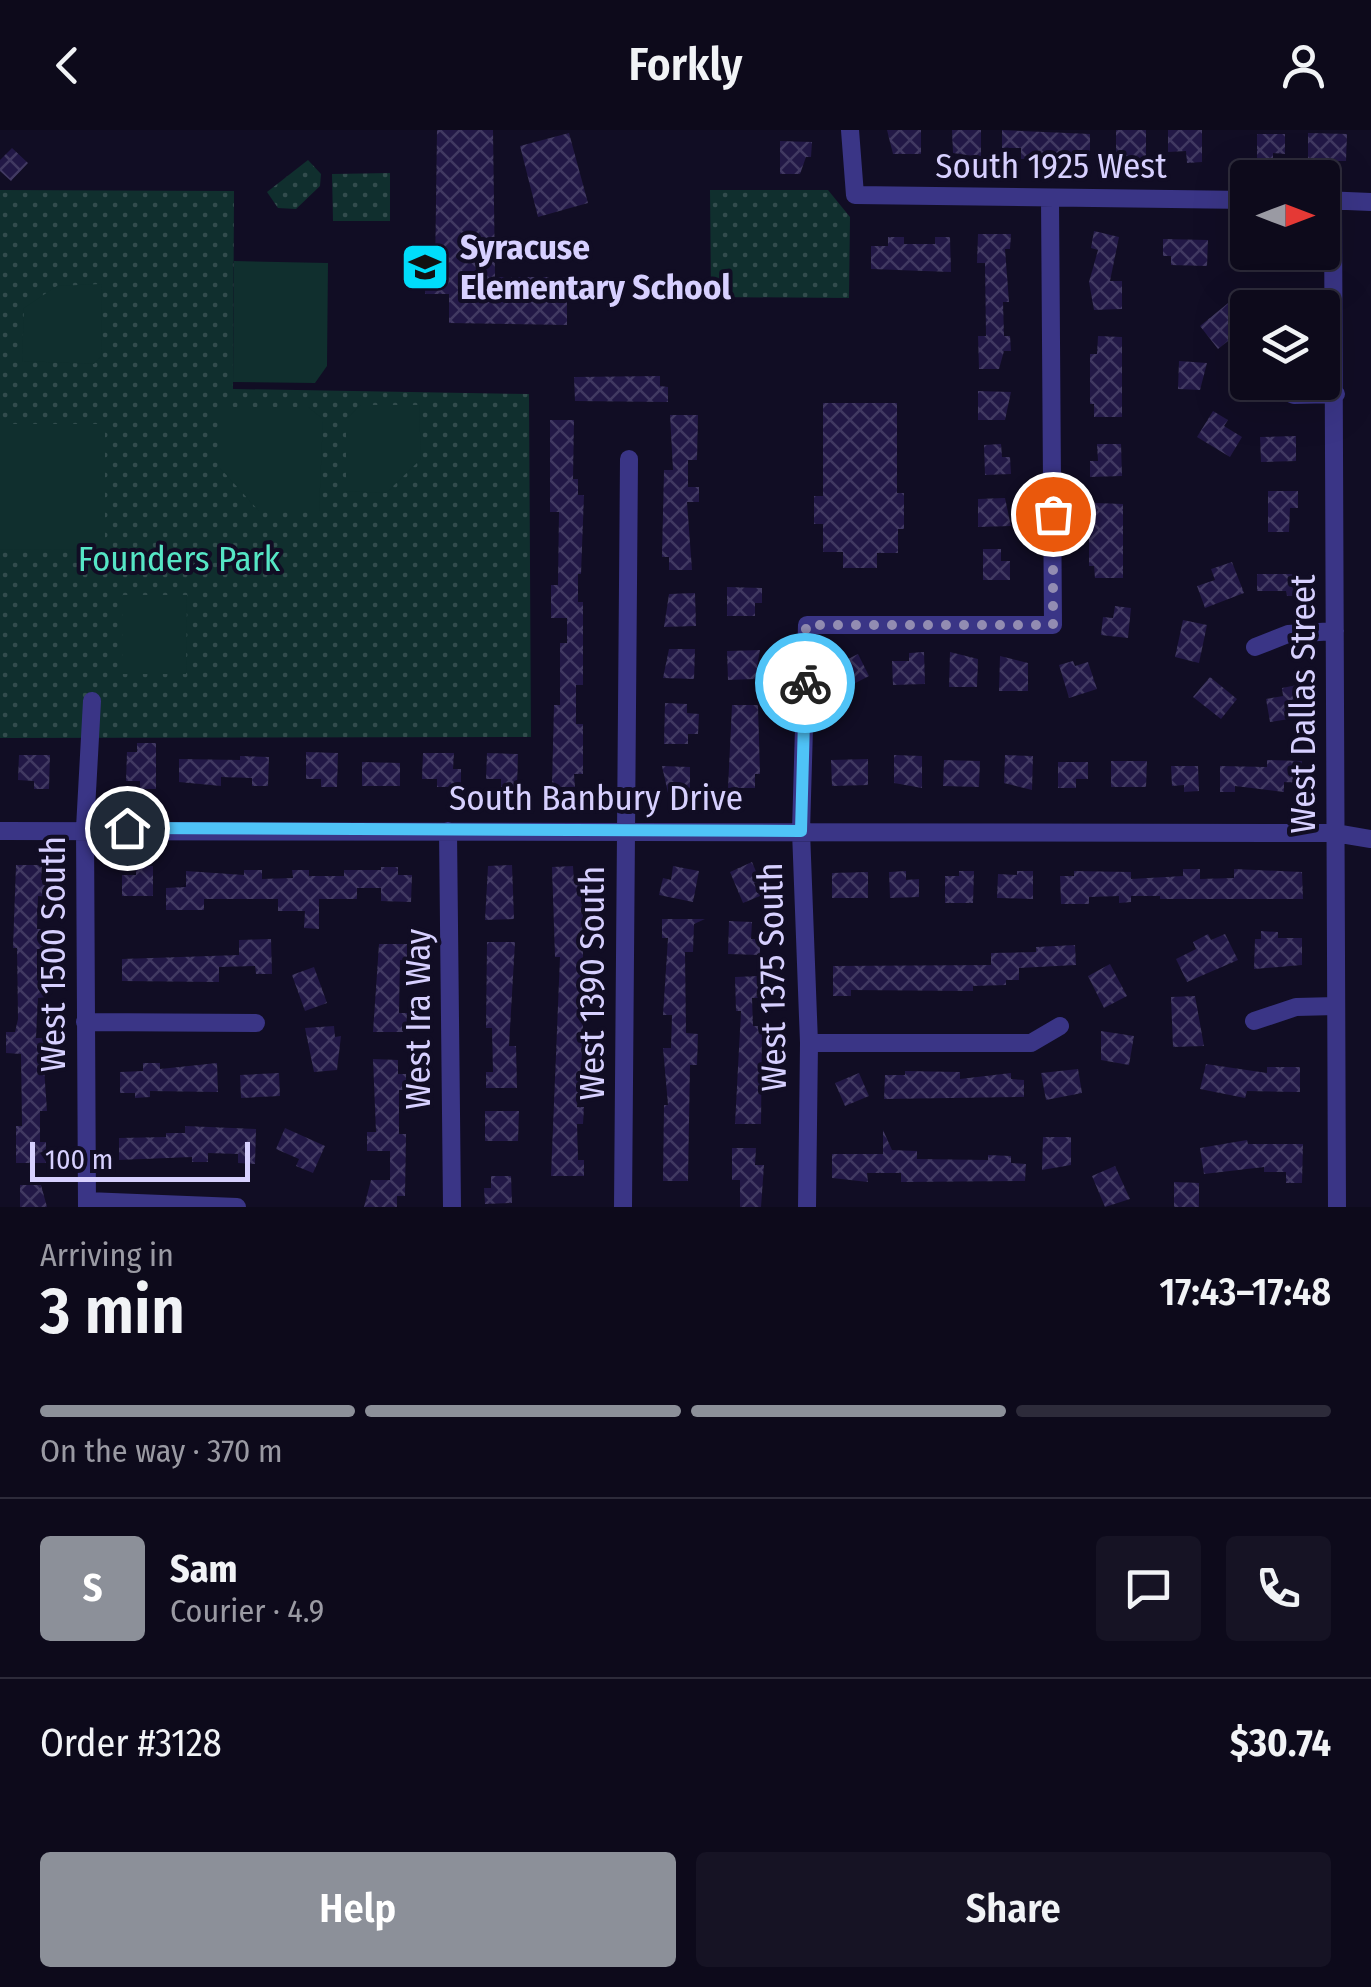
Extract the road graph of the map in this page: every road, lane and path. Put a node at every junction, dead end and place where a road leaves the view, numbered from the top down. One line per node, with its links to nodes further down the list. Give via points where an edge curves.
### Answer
1 (850, 130): 2 (street, South 1925 West, via 854,196)
2 (1050, 199): 3 (street, South 1925 West); 15 (street, West 1375 South, via 1053,625 806,625)
3 (1230, 200)
4 (1340, 201): 5 (street)
5 (1371, 202)
6 (1336, 400): 8 (street, West Dallas Street)
7 (630, 459): 12 (street, West 1390 South)
8 (1335, 631): 9 (street, via 1288,634); 16 (street, West Dallas Street)
9 (1255, 646)
10 (92, 701): 11 (street, West 1500 South)
11 (84, 828): 13 (street, South Banbury Drive); 14 (street, South Banbury Drive); 20 (street, West 1500 South)
12 (624, 830): 14 (street, South Banbury Drive); 15 (street, South Banbury Drive); 27 (street, West 1390 South)
13 (0, 831)
14 (448, 831): 26 (street, West Ira Way)
15 (801, 831): 16 (street, South Banbury Drive); 23 (street, West 1375 South)
16 (1335, 833): 17 (street, South Banbury Drive); 18 (street, West Dallas Street)
17 (1371, 840)
18 (1336, 1006): 19 (street, via 1296,1007); 29 (street, West Dallas Street)
19 (1254, 1021)
20 (85, 1022): 21 (street); 24 (street, West 1500 South)
21 (256, 1023)
22 (1060, 1026): 23 (street, via 1031,1042)
23 (809, 1044): 28 (street, West 1375 South)
24 (87, 1204): 25 (street)
25 (237, 1207)
26 (452, 1207)
27 (623, 1207)
28 (808, 1207)
29 (1338, 1207)

